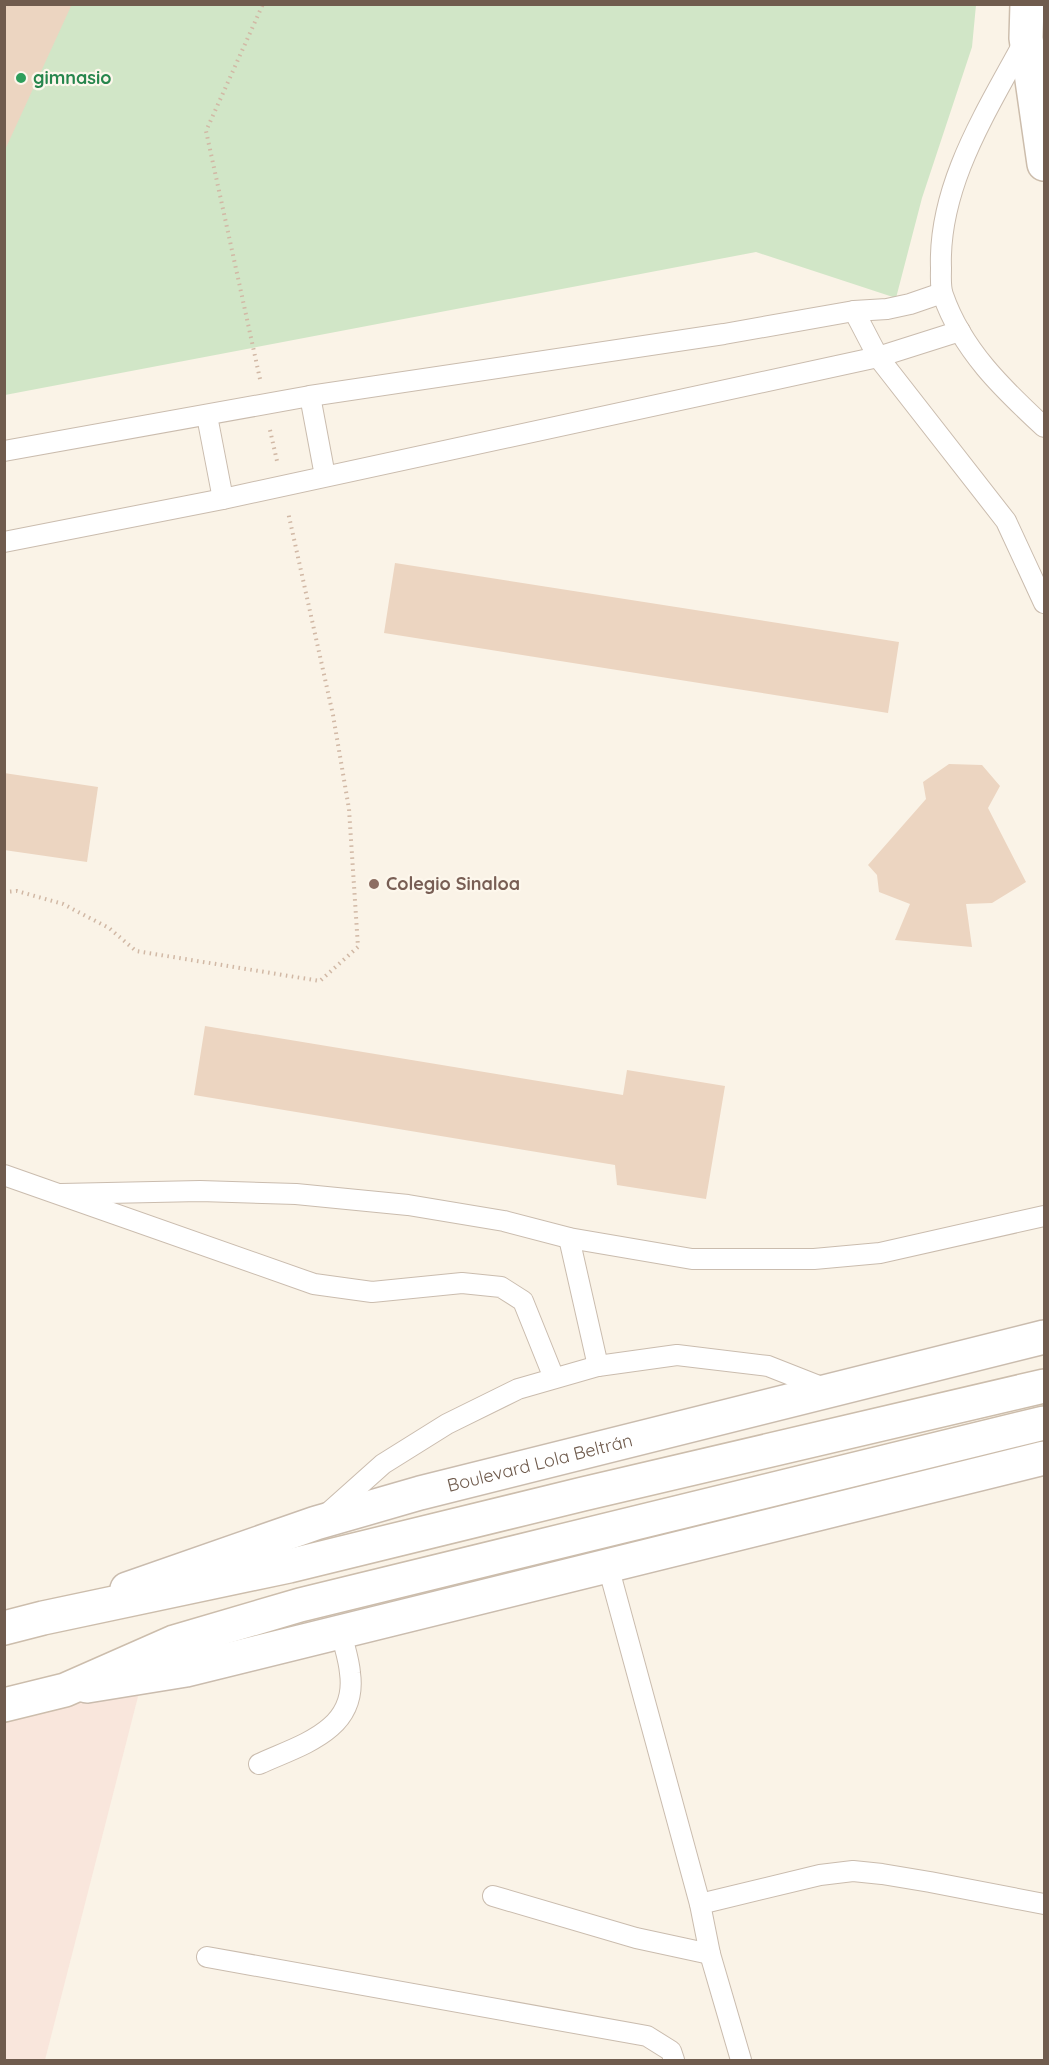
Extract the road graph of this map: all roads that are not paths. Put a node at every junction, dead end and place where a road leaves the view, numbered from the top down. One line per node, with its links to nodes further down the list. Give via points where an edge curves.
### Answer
1 (1027, 4): 2 (main road)
2 (1026, 38): 3 (main road); 4 (lane, via 968,147 949,202 940,252)
3 (1044, 164)
4 (942, 293): 5 (lane, via 887,309); 6 (lane)
5 (854, 311): 7 (lane); 8 (lane)
6 (960, 331): 7 (lane); 10 (lane, via 1000,386)
7 (878, 357): 12 (lane); 15 (lane, via 1006,521)
8 (310, 396): 9 (lane); 12 (lane)
9 (207, 416): 11 (lane); 13 (lane)
10 (1044, 427)
11 (4, 451)
12 (325, 476): 13 (lane)
13 (223, 499): 14 (lane)
14 (4, 542)
15 (1044, 603)
16 (4, 1175): 17 (lane)
17 (61, 1194): 19 (lane, via 296,1194 408,1205 504,1221); 22 (lane, via 314,1284 372,1292 462,1283 501,1287 523,1301)
18 (1044, 1216): 19 (lane, via 880,1253 814,1258 692,1259)
19 (569, 1238): 21 (lane)
20 (1044, 1337): 24 (main road, Boulevard Lola Beltrán)
21 (597, 1366): 22 (lane); 24 (lane, via 676,1355 768,1366)
22 (554, 1378): 27 (lane, via 518,1389 447,1424 383,1464)
23 (1044, 1386): 29 (main road, Boulevard Lola Beltrán, via 290,1566)
24 (832, 1391): 27 (main road, Boulevard Lola Beltrán, via 420,1493)
25 (1044, 1423): 32 (main road, via 300,1605 174,1642)
26 (1044, 1458): 28 (main road)
27 (316, 1524): 29 (main road, Boulevard Lola Beltrán)
28 (608, 1566): 31 (main road); 37 (lane)
29 (43, 1618): 30 (main road, Boulevard Lola Beltrán)
30 (4, 1628)
31 (341, 1632): 32 (main road, via 186,1670); 34 (lane, via 351,1675 344,1713 320,1737)
32 (65, 1690): 33 (main road)
33 (4, 1705)
34 (259, 1764)
35 (494, 1896): 38 (lane, via 636,1938)
36 (1044, 1904): 37 (lane, via 853,1872 820,1875)
37 (700, 1905): 38 (lane)
38 (710, 1954): 41 (lane)
39 (207, 1957): 40 (lane, via 647,2036 671,2051)
40 (674, 2061)
41 (741, 2061)

